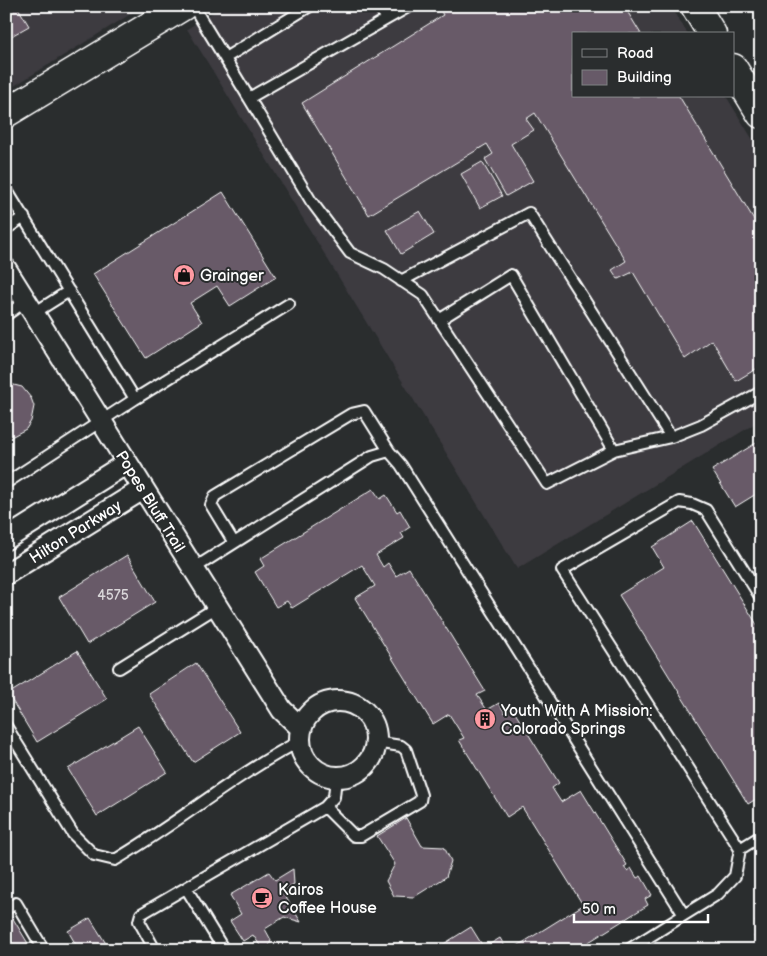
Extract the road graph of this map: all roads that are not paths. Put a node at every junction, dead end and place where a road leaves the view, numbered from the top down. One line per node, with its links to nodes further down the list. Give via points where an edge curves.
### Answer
1 (183, 6): 12 (street)
2 (194, 6): 9 (lane)
3 (310, 6): 9 (lane)
4 (378, 6): 7 (lane)
5 (410, 6): 7 (lane)
6 (695, 6): 8 (street)
7 (387, 19): 11 (lane)
8 (711, 32)
9 (225, 58): 11 (lane)
10 (734, 70): 13 (street)
11 (249, 98): 18 (lane, via 311,201 350,253)
12 (6, 113)
13 (761, 114)
14 (6, 189): 15 (lane)
15 (24, 217): 16 (lane); 19 (lane)
16 (6, 229)
17 (6, 269): 21 (street, Popes Bluff Trail)
18 (401, 281): 23 (lane, via 423,295); 27 (lane, via 529,213)
19 (69, 291): 21 (lane); 25 (lane)
20 (289, 304): 25 (lane)
21 (30, 307): 22 (lane); 26 (street, Popes Bluff Trail)
22 (6, 315)
23 (439, 320): 28 (lane, via 547,484); 28 (lane, via 511,275)
24 (761, 392): 27 (lane, via 701,425)
25 (136, 399): 26 (lane)
26 (101, 421): 30 (street, Popes Bluff Trail); 31 (lane)
27 (671, 437): 28 (lane)
28 (614, 450)
29 (389, 451): 34 (lane, via 372,456); 34 (lane, via 364,411 351,414 215,496 211,505); 49 (lane, via 401,465)
30 (127, 463): 32 (street, Popes Bluff Trail); 33 (street, Hilton Parkway)
31 (6, 483)
32 (143, 489): 35 (street, Popes Bluff Trail); 36 (street, Hilton Parkway)
33 (6, 539)
34 (234, 543): 35 (lane)
35 (193, 569): 38 (street, Popes Bluff Trail)
36 (6, 574)
37 (761, 598): 46 (lane, via 706,510 679,502 562,570)
38 (217, 607): 39 (lane); 41 (street, Popes Bluff Trail, via 282,710)
39 (119, 668)
40 (6, 726): 41 (lane, via 73,834 94,855 115,860 154,837)
41 (301, 734): 42 (street, via 308,716 317,707 343,701 366,714 375,732); 43 (street, Popes Bluff Trail, via 303,754 310,765 323,774)
42 (375, 742): 43 (street, via 371,757 363,767 349,775); 44 (lane, via 401,746 406,750 421,795 420,801 361,836 354,836)
43 (336, 777): 44 (lane, via 334,797)
44 (325, 808): 47 (lane)
45 (761, 836): 46 (lane)
46 (740, 849): 49 (lane, via 735,876 718,894)
47 (186, 888): 51 (lane, via 141,914 138,921); 52 (lane)
48 (6, 910): 50 (lane, via 16,904)
49 (684, 915): 53 (lane)
50 (44, 950)
51 (155, 950)
52 (224, 950)
53 (628, 950)

